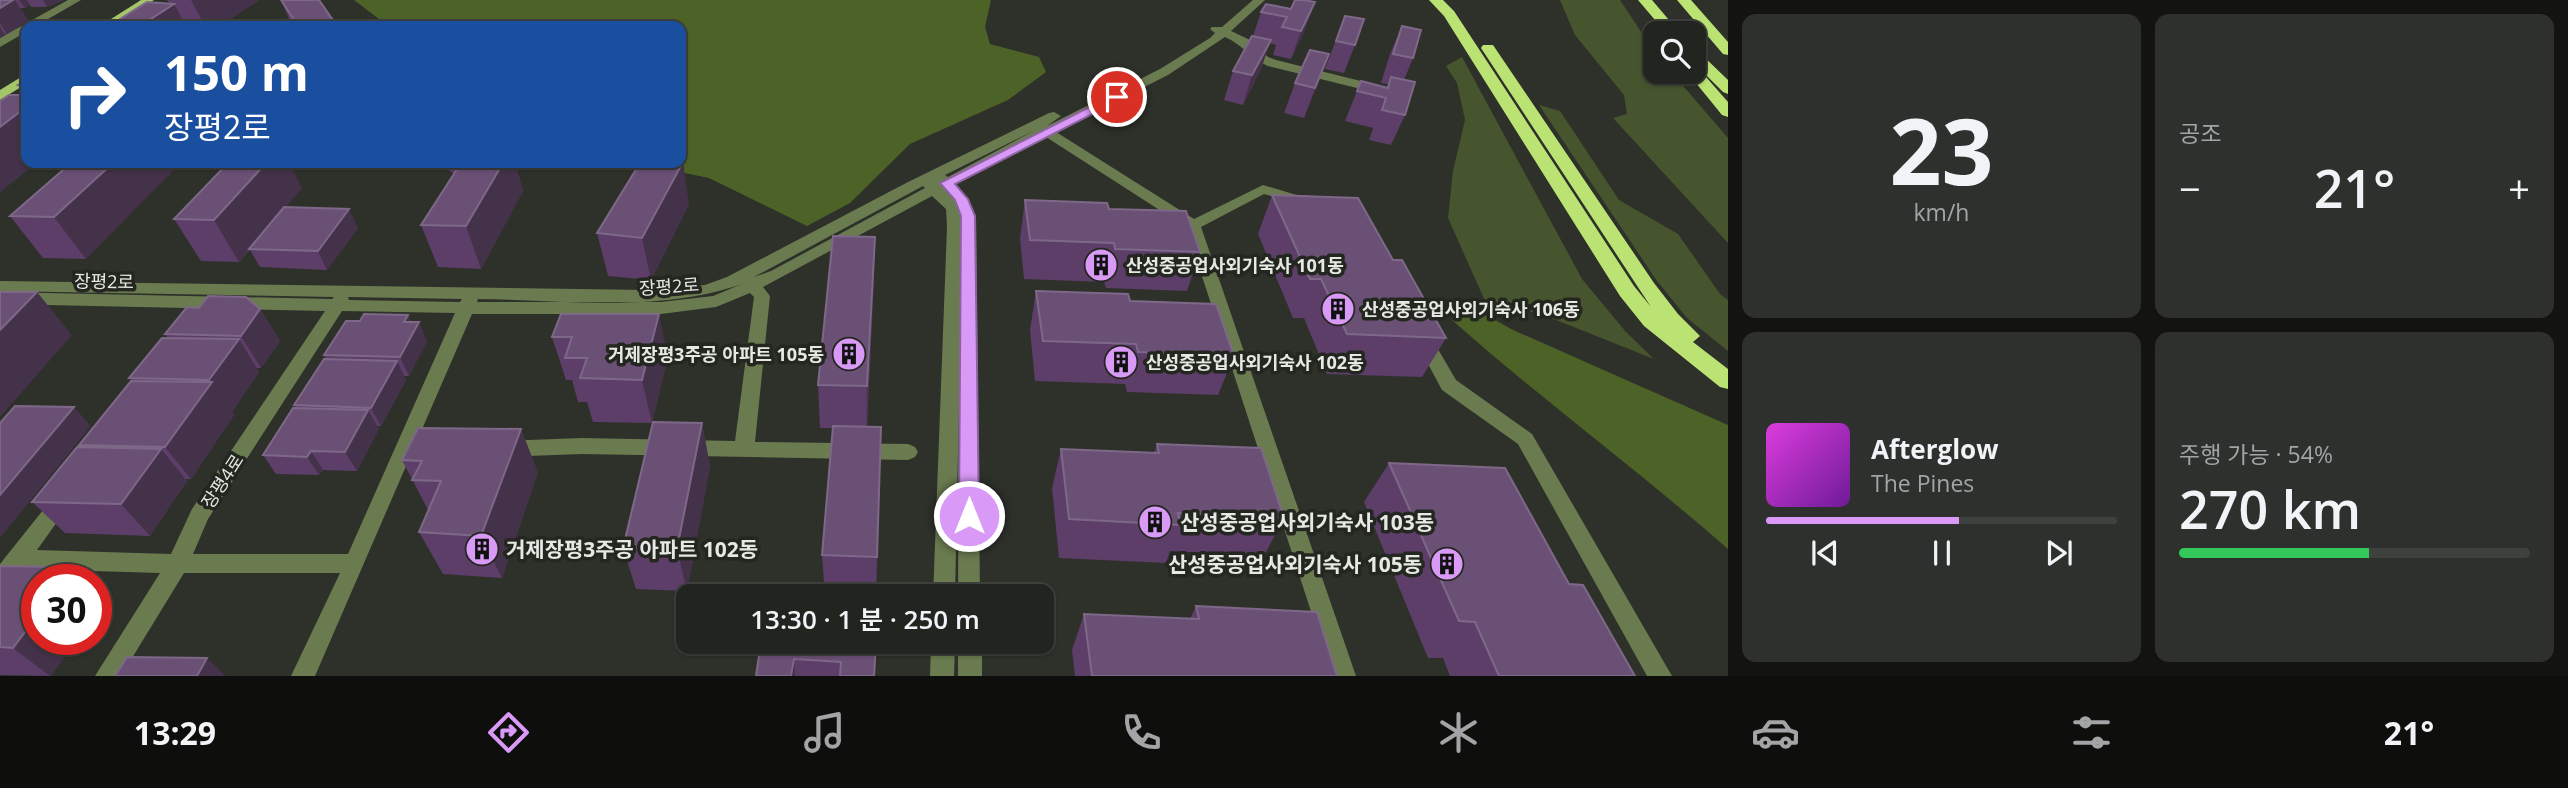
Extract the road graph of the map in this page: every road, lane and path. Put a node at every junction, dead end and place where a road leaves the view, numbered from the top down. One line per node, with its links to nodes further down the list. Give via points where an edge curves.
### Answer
1 (76, 0): 11 (street)
2 (149, 0): 13 (main road)
3 (1249, 0): 17 (street, 장평2로)
4 (1260, 0): 17 (street, 장평2로)
5 (1436, 0): 47 (highway, via 1627,291 1651,321)
6 (1452, 0): 46 (highway, via 1647,288 1671,319)
7 (1645, 0): 14 (highway); 15 (highway)
8 (1670, 0): 16 (highway)
9 (1684, 0): 21 (highway)
10 (24, 13): 11 (street)
11 (49, 14): 12 (street)
12 (37, 21)
13 (114, 21)
14 (1652, 21)
15 (1663, 21)
16 (1684, 21)
17 (1218, 30): 27 (street, via 1244,41 1272,63); 30 (street, 장평2로, via 1164,72)
18 (21, 31): 19 (street)
19 (0, 43)
20 (1706, 46): 23 (highway)
21 (1728, 51)
22 (1706, 67): 26 (highway)
23 (1728, 67)
24 (21, 81): 28 (main road)
25 (1704, 84): 29 (highway)
26 (1728, 89)
27 (1398, 94)
28 (0, 96)
29 (1728, 112)
30 (1041, 128): 31 (street, 장평2로); 33 (street)
31 (935, 182): 35 (street, 장평2로); 56 (street, via 953,208 954,228); 57 (street, via 961,199 968,216)
32 (1323, 208): 33 (street, via 1263,189)
33 (1194, 225): 64 (street)
34 (0, 279): 37 (street, via 95,280)
35 (749, 281): 41 (street, 장평2로, via 716,300 690,306); 49 (street, via 762,296)
36 (0, 286): 37 (street, 장평2로)
37 (98, 287): 39 (street, 장평2로)
38 (0, 298): 40 (street, 장평2로)
39 (341, 299): 41 (street, 장평2로); 42 (street, 장평2로); 54 (street, 장평4로, via 199,515)
40 (84, 300): 43 (street, via 64,308); 44 (street, 장평2로)
41 (469, 301): 53 (street)
42 (243, 304): 44 (street); 44 (street, 장평2로)
43 (0, 308)
44 (196, 314)
45 (1410, 314): 65 (street, via 1449,385 1525,439)
46 (1728, 365)
47 (1728, 382)
48 (483, 449): 49 (street)
49 (744, 449): 50 (street)
50 (908, 452)
51 (75, 484): 52 (street)
52 (18, 559): 54 (street); 55 (street)
53 (355, 563): 54 (street); 61 (street)
54 (178, 564): 60 (street, 장평4로)
55 (0, 581)
56 (944, 584)
57 (969, 584)
58 (943, 654): 62 (street)
59 (970, 654): 63 (street)
60 (107, 676)
61 (303, 676)
62 (942, 676)
63 (970, 676)
64 (1344, 676)
65 (1660, 676)

